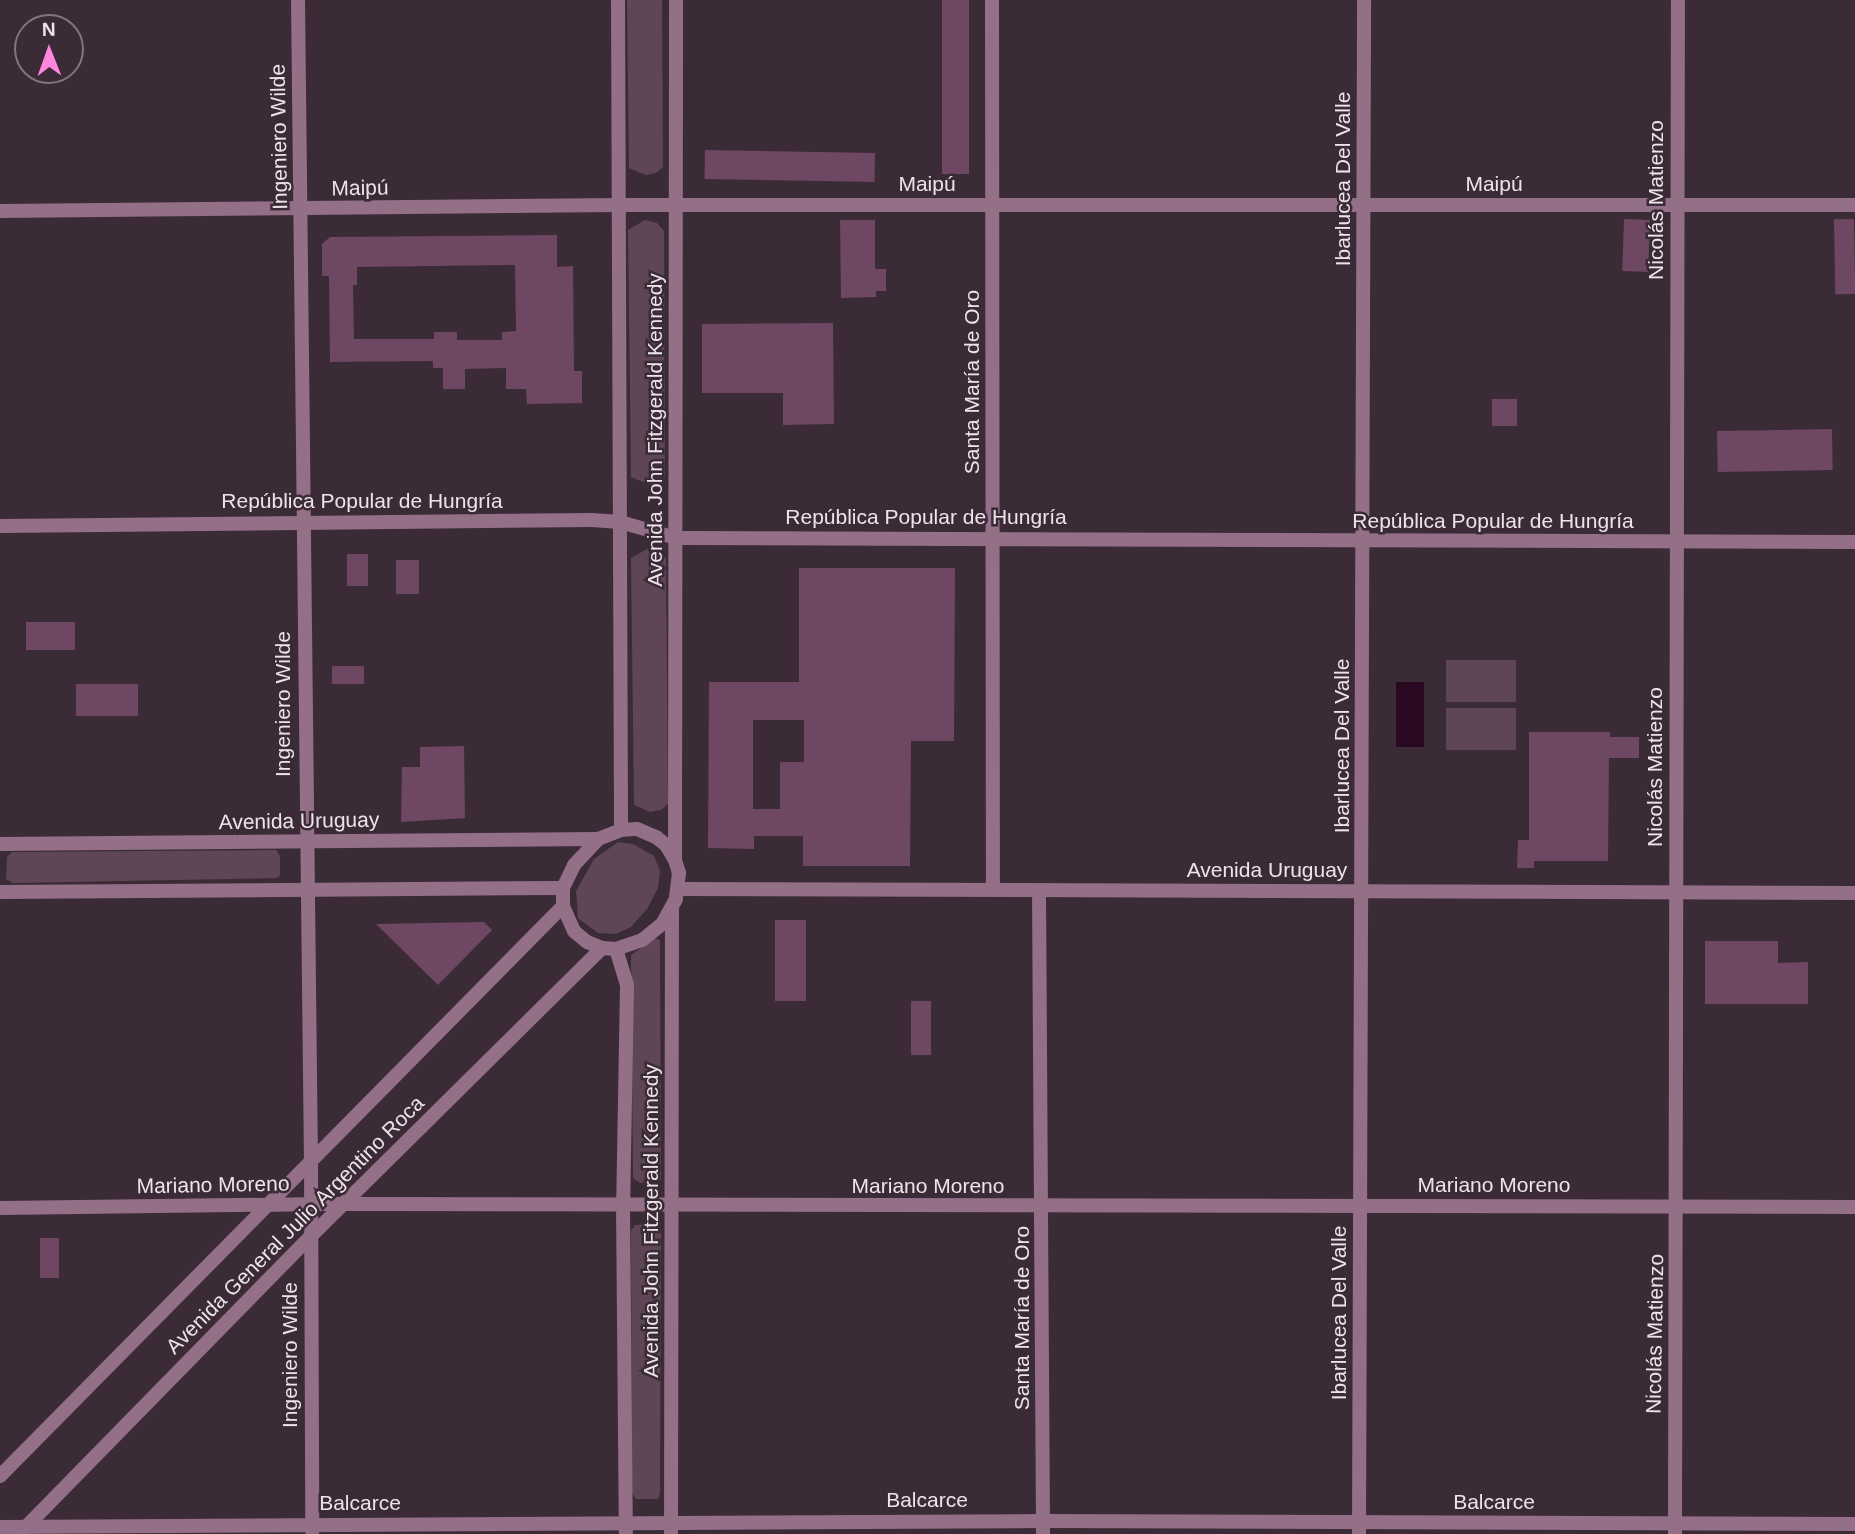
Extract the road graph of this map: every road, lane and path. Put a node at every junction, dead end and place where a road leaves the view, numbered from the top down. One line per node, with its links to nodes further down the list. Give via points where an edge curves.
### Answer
1 (298, 0): 13 (street, Ingeniero Wilde)
2 (618, 0): 7 (street, Avenida John Fitzgerald Kennedy)
3 (676, 0): 8 (street, Avenida John Fitzgerald Kennedy)
4 (992, 0): 9 (street, Santa María de Oro)
5 (1364, 0): 10 (street, Ibarlucea Del Valle)
6 (1678, 0): 11 (street, Nicolás Matienzo)
7 (619, 205): 8 (street, Maipú); 13 (street, Maipú); 16 (street, Avenida John Fitzgerald Kennedy)
8 (676, 205): 9 (street, Maipú); 18 (street, Avenida John Fitzgerald Kennedy)
9 (993, 205): 10 (street, Maipú); 19 (street, Santa María de Oro)
10 (1364, 205): 11 (street, Maipú); 20 (street, Ibarlucea Del Valle)
11 (1676, 205): 12 (street, Maipú); 22 (street, Nicolás Matienzo)
12 (1855, 205)
13 (301, 210): 14 (street, Maipú); 15 (street, Ingeniero Wilde)
14 (0, 211)
15 (303, 522): 16 (street, República Popular de Hungría); 17 (street, República Popular de Hungría); 25 (street, Ingeniero Wilde)
16 (620, 522): 18 (street, República Popular de Hungría); 23 (street, Avenida John Fitzgerald Kennedy)
17 (0, 526)
18 (676, 538): 19 (street, República Popular de Hungría); 27 (street, Avenida John Fitzgerald Kennedy)
19 (993, 538): 20 (street, República Popular de Hungría); 31 (street, Santa María de Oro)
20 (1363, 541): 22 (street, República Popular de Hungría); 33 (street, Ibarlucea Del Valle)
21 (1855, 542): 22 (street, República Popular de Hungría)
22 (1677, 543): 35 (street, Nicolás Matienzo)
23 (621, 830): 24 (street); 27 (street, via 637,829 656,836)
24 (598, 839): 25 (street, Avenida Uruguay); 28 (street, via 574,865)
25 (305, 842): 26 (street, Avenida Uruguay); 30 (street, Ingeniero Wilde)
26 (0, 844)
27 (675, 860): 29 (street)
28 (564, 888): 30 (street); 37 (street)
29 (679, 889): 31 (street, Avenida Uruguay); 38 (street)
30 (306, 890): 34 (street); 40 (street, Ingeniero Wilde)
31 (993, 891): 32 (street, Avenida Uruguay)
32 (1039, 891): 33 (street, Avenida Uruguay); 50 (street, Santa María de Oro)
33 (1363, 891): 35 (street, Avenida Uruguay); 47 (street, Ibarlucea Del Valle)
34 (0, 892)
35 (1675, 892): 36 (street, Avenida Uruguay); 45 (street, Nicolás Matienzo)
36 (1855, 892)
37 (563, 906): 39 (street, via 574,931 587,942); 40 (street, Avenida General Julio Argentino Roca)
38 (672, 909): 39 (street, via 642,940); 42 (street, Avenida John Fitzgerald Kennedy)
39 (609, 948): 41 (street, Avenida General Julio Argentino Roca); 44 (street, Avenida John Fitzgerald Kennedy, via 627,985)
40 (312, 1161): 43 (street, Ingeniero Wilde); 46 (street, Avenida General Julio Argentino Roca)
41 (345, 1204): 43 (street, Mariano Moreno); 44 (street, Mariano Moreno); 51 (street, Avenida General Julio Argentino Roca)
42 (672, 1204): 44 (street, Mariano Moreno); 50 (street, Mariano Moreno); 56 (street, Avenida John Fitzgerald Kennedy)
43 (310, 1205): 46 (street, Mariano Moreno); 51 (street, Ingeniero Wilde)
44 (623, 1205): 60 (street, Avenida John Fitzgerald Kennedy)
45 (1677, 1205): 47 (street, Mariano Moreno); 48 (street, Mariano Moreno); 58 (street, Nicolás Matienzo)
46 (266, 1207): 49 (street, Mariano Moreno); 52 (street, Avenida General Julio Argentino Roca)
47 (1361, 1207): 50 (street, Mariano Moreno); 57 (street, Ibarlucea Del Valle)
48 (1855, 1207)
49 (0, 1208)
50 (1044, 1208): 55 (street, Santa María de Oro)
51 (310, 1237): 59 (street, Ingeniero Wilde); 61 (street, Avenida General Julio Argentino Roca)
52 (0, 1476)
53 (1855, 1524): 58 (street, Balcarce)
54 (0, 1527): 61 (street, Balcarce)
55 (1043, 1527): 56 (street, Balcarce); 57 (street, Balcarce)
56 (671, 1528): 60 (street, Balcarce)
57 (1359, 1528): 58 (street, Balcarce)
58 (1675, 1528)
59 (312, 1529): 60 (street, Balcarce); 61 (street, Balcarce)
60 (625, 1529)
61 (23, 1530)

